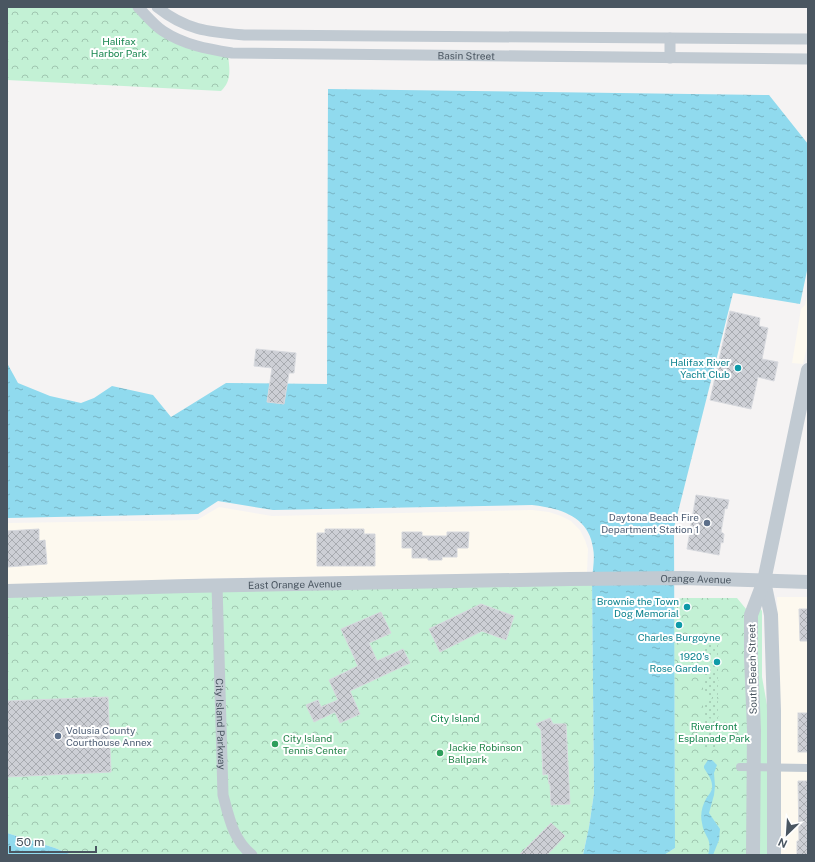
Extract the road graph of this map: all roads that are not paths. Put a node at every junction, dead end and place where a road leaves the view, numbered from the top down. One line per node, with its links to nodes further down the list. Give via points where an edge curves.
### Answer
1 (138, 7): 9 (street, Basin Street, via 162,30 182,42 203,49)
2 (157, 7): 3 (street, Basin Street, via 169,17 190,27)
3 (234, 34): 4 (street, Basin Street); 9 (street)
4 (338, 36): 5 (street, Basin Street); 10 (street)
5 (448, 37): 6 (street, Basin Street); 11 (street)
6 (518, 37): 7 (street, Basin Street); 12 (street)
7 (670, 38): 8 (street, Basin Street); 13 (street)
8 (808, 38)
9 (232, 53): 10 (street, Basin Street)
10 (340, 55): 11 (street, Basin Street)
11 (449, 56): 12 (street, Basin Street)
12 (518, 56): 13 (street, Basin Street)
13 (670, 58): 14 (street, Basin Street)
14 (808, 60)
15 (808, 370): 17 (street, South Beach Street)
16 (583, 579): 17 (street, Orange Avenue, via 683,578); 19 (street, East Orange Avenue)
17 (764, 581): 18 (street, Orange Avenue); 21 (street, South Beach Street, via 751,615 754,730); 22 (street, South Beach Street, via 771,615)
18 (808, 582)
19 (217, 585): 20 (street, East Orange Avenue); 24 (street, City Island Parkway, via 223,795 238,840)
20 (7, 591)
21 (747, 767): 22 (street); 25 (street, South Beach Street)
22 (774, 768): 23 (street); 26 (street, South Beach Street)
23 (808, 768)
24 (252, 855)
25 (753, 855)
26 (774, 855)

